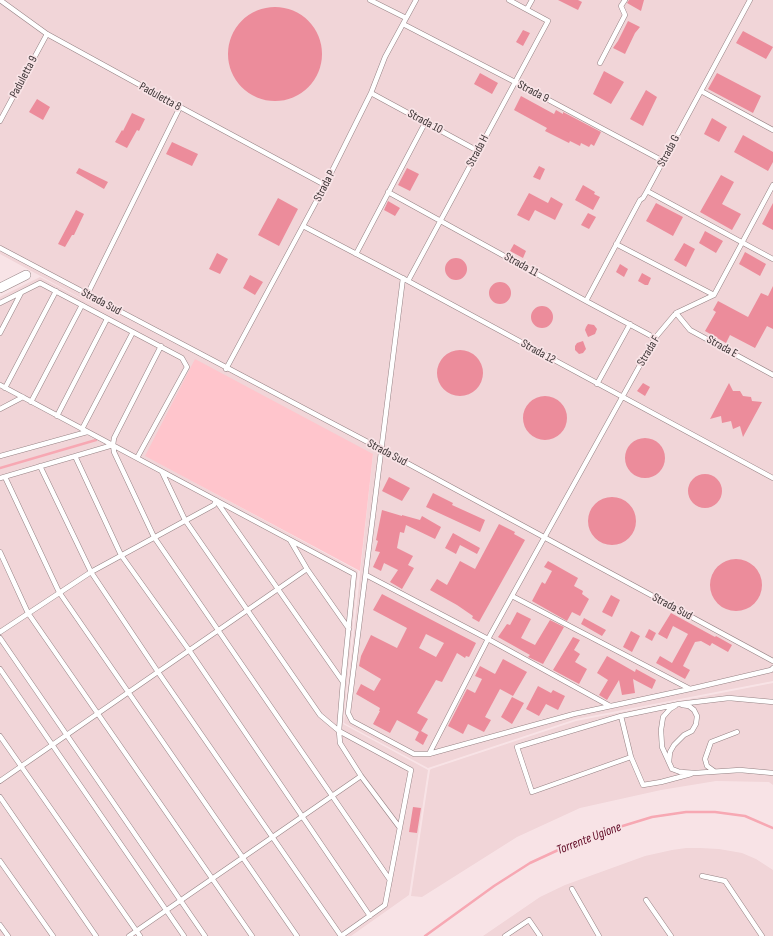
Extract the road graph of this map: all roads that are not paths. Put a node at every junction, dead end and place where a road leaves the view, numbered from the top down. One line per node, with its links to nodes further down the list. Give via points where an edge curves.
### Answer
1 (0, 0): 11 (lane, Paduletta 8)
2 (370, 0): 9 (lane)
3 (416, 0): 9 (lane, Strada P)
4 (509, 0): 8 (lane)
5 (532, 0): 8 (lane)
6 (624, 0): 12 (lane, via 621,6 625,14)
7 (750, 0): 14 (lane, Strada G)
8 (527, 9): 13 (lane, Strada H, via 548,21)
9 (406, 18): 10 (lane, Strada P)
10 (403, 24): 13 (lane, Strada 9); 15 (lane, Strada P, via 385,57)
11 (47, 34): 16 (lane, Paduletta 8); 17 (lane, Paduletta 9)
12 (600, 63)
13 (515, 82): 20 (lane, Strada H); 21 (lane, Strada 9)
14 (701, 91): 19 (lane); 21 (lane, Strada G)
15 (371, 93): 18 (lane, Strada 10); 22 (lane, Strada P)
16 (180, 107): 22 (lane, Paduletta 8); 39 (lane)
17 (0, 121)
18 (426, 122): 20 (lane, Strada 10); 25 (lane)
19 (773, 130)
20 (478, 151): 26 (lane, Strada H)
21 (663, 161): 24 (lane, Strada G)
22 (325, 185): 27 (lane, Strada P)
23 (773, 185): 28 (lane)
24 (647, 191): 28 (lane); 29 (lane, Strada G)
25 (388, 192): 26 (lane, Strada 11); 31 (lane)
26 (440, 221): 35 (lane, Strada H); 41 (lane, Strada 11)
27 (303, 226): 31 (lane, Strada 12); 51 (lane, Strada P)
28 (742, 242): 32 (lane); 40 (lane)
29 (616, 244): 40 (lane); 41 (lane, Strada G)
30 (0, 248): 39 (lane, Strada Sud)
31 (356, 254): 34 (lane, Strada 12)
32 (773, 259)
33 (26, 275): 36 (street)
34 (403, 278): 35 (lane, Strada 12); 63 (lane)
35 (408, 281): 53 (lane, Strada 12)
36 (0, 288)
37 (56, 291): 38 (lane, via 40,283); 43 (lane); 54 (lane)
38 (21, 293): 42 (lane); 48 (lane)
39 (87, 295): 51 (lane, Strada Sud)
40 (714, 295): 44 (lane, Strada F)
41 (586, 301): 46 (lane, Strada 11)
42 (0, 304)
43 (82, 305): 45 (lane); 57 (lane)
44 (676, 313): 49 (lane, Strada F); 52 (lane, Strada E, via 690,330)
45 (107, 319): 47 (lane); 59 (lane)
46 (630, 324): 49 (lane, Strada 11); 53 (lane)
47 (133, 332): 50 (lane); 60 (lane)
48 (0, 333)
49 (655, 338): 56 (lane, Strada F)
50 (161, 346): 62 (lane, via 114,438); 66 (lane, via 182,358 187,367)
51 (226, 369): 63 (lane, Strada Sud)
52 (773, 375)
53 (597, 384): 56 (lane, Strada 12)
54 (2, 387): 55 (lane)
55 (23, 397): 57 (lane); 58 (lane)
56 (623, 397): 70 (lane, Strada 12); 74 (lane, Strada F)
57 (30, 402): 59 (lane)
58 (0, 409)
59 (57, 416): 60 (lane)
60 (82, 429): 61 (lane)
61 (87, 432): 62 (lane); 64 (lane)
62 (113, 445): 65 (lane); 66 (lane); 73 (lane)
63 (381, 449): 74 (lane, Strada Sud); 80 (lane)
64 (0, 456)
65 (75, 456): 67 (lane); 77 (lane)
66 (137, 458): 68 (lane)
67 (40, 466): 69 (lane); 79 (lane)
68 (162, 471): 71 (lane); 72 (lane)
69 (2, 478): 82 (lane)
70 (773, 478)
71 (216, 500): 72 (lane, via 214,505); 75 (lane); 81 (lane)
72 (186, 520): 73 (lane); 84 (lane)
73 (154, 537): 77 (lane); 87 (lane)
74 (543, 538): 83 (lane, Strada F); 92 (lane, Strada Sud)
75 (289, 539): 78 (lane); 86 (lane, via 354,574)
76 (0, 552): 85 (lane)
77 (121, 555): 79 (lane); 91 (lane)
78 (307, 568): 81 (lane); 86 (lane)
79 (91, 572): 82 (lane); 95 (lane)
80 (366, 575): 90 (lane); 109 (lane, via 348,713 352,721 414,754)
81 (277, 589): 84 (lane); 96 (lane)
82 (59, 592): 85 (lane); 98 (lane)
83 (512, 596): 90 (lane, Strada F); 97 (lane)
84 (247, 610): 87 (lane); 104 (lane, via 320,715)
85 (28, 613): 88 (lane); 102 (lane)
86 (349, 628): 96 (lane)
87 (219, 629): 91 (lane); 118 (lane)
88 (0, 632)
89 (0, 638): 107 (lane)
90 (488, 639): 101 (lane); 109 (lane, Strada F)
91 (189, 650): 95 (lane); 120 (lane)
92 (773, 662)
93 (773, 668): 97 (lane)
94 (0, 669): 108 (lane)
95 (158, 672): 98 (lane); 122 (lane)
96 (343, 682): 104 (lane)
97 (690, 690): 101 (lane)
98 (128, 692): 102 (lane); 123 (lane)
99 (773, 702): 100 (lane, via 729,698)
100 (679, 704): 103 (lane); 111 (lane, via 663,717 662,747); 111 (lane, via 694,710 697,716 696,724 692,732 674,745)
101 (610, 706): 109 (lane)
102 (98, 713): 107 (lane); 126 (lane)
103 (621, 716): 110 (lane); 110 (lane, via 517,747 532,792)
104 (339, 731): 116 (lane, via 340,743); 121 (lane, via 411,770)
105 (737, 732): 113 (lane, via 711,742 705,759 707,766)
106 (0, 736): 112 (lane)
107 (64, 736): 108 (lane); 130 (lane)
108 (54, 744): 112 (lane); 131 (lane)
109 (429, 754)
110 (631, 757): 114 (lane, via 643,785)
111 (669, 762): 114 (lane, via 672,769)
112 (21, 766): 117 (lane); 134 (lane)
113 (714, 771): 114 (lane); 115 (lane)
114 (695, 773)
115 (773, 773)
116 (361, 776): 118 (lane); 121 (lane)
117 (0, 780)
118 (332, 796): 120 (lane); 127 (lane)
119 (0, 797): 137 (lane)
120 (302, 816): 122 (lane); 132 (lane)
121 (400, 828): 127 (lane)
122 (272, 837): 123 (lane); 144 (lane)
123 (242, 858): 126 (lane); 143 (lane)
124 (0, 861): 136 (lane)
125 (702, 876): 149 (lane, via 725,881)
126 (212, 878): 130 (lane); 142 (lane)
127 (390, 880): 132 (lane, via 385,905)
128 (572, 889): 147 (lane)
129 (646, 900): 148 (lane)
130 (179, 902): 131 (lane); 141 (lane)
131 (168, 909): 134 (lane); 140 (lane)
132 (370, 916): 144 (lane)
133 (0, 925): 135 (lane)
134 (136, 931): 138 (lane); 139 (lane)
135 (8, 936)
136 (53, 936)
137 (96, 936)
138 (129, 936)
139 (140, 936)
140 (184, 936)
141 (205, 936)
142 (252, 936)
143 (297, 936)
144 (341, 936)
145 (506, 936): 146 (lane, via 528,920)
146 (540, 936)
147 (600, 936)
148 (671, 936)
149 (762, 936)

